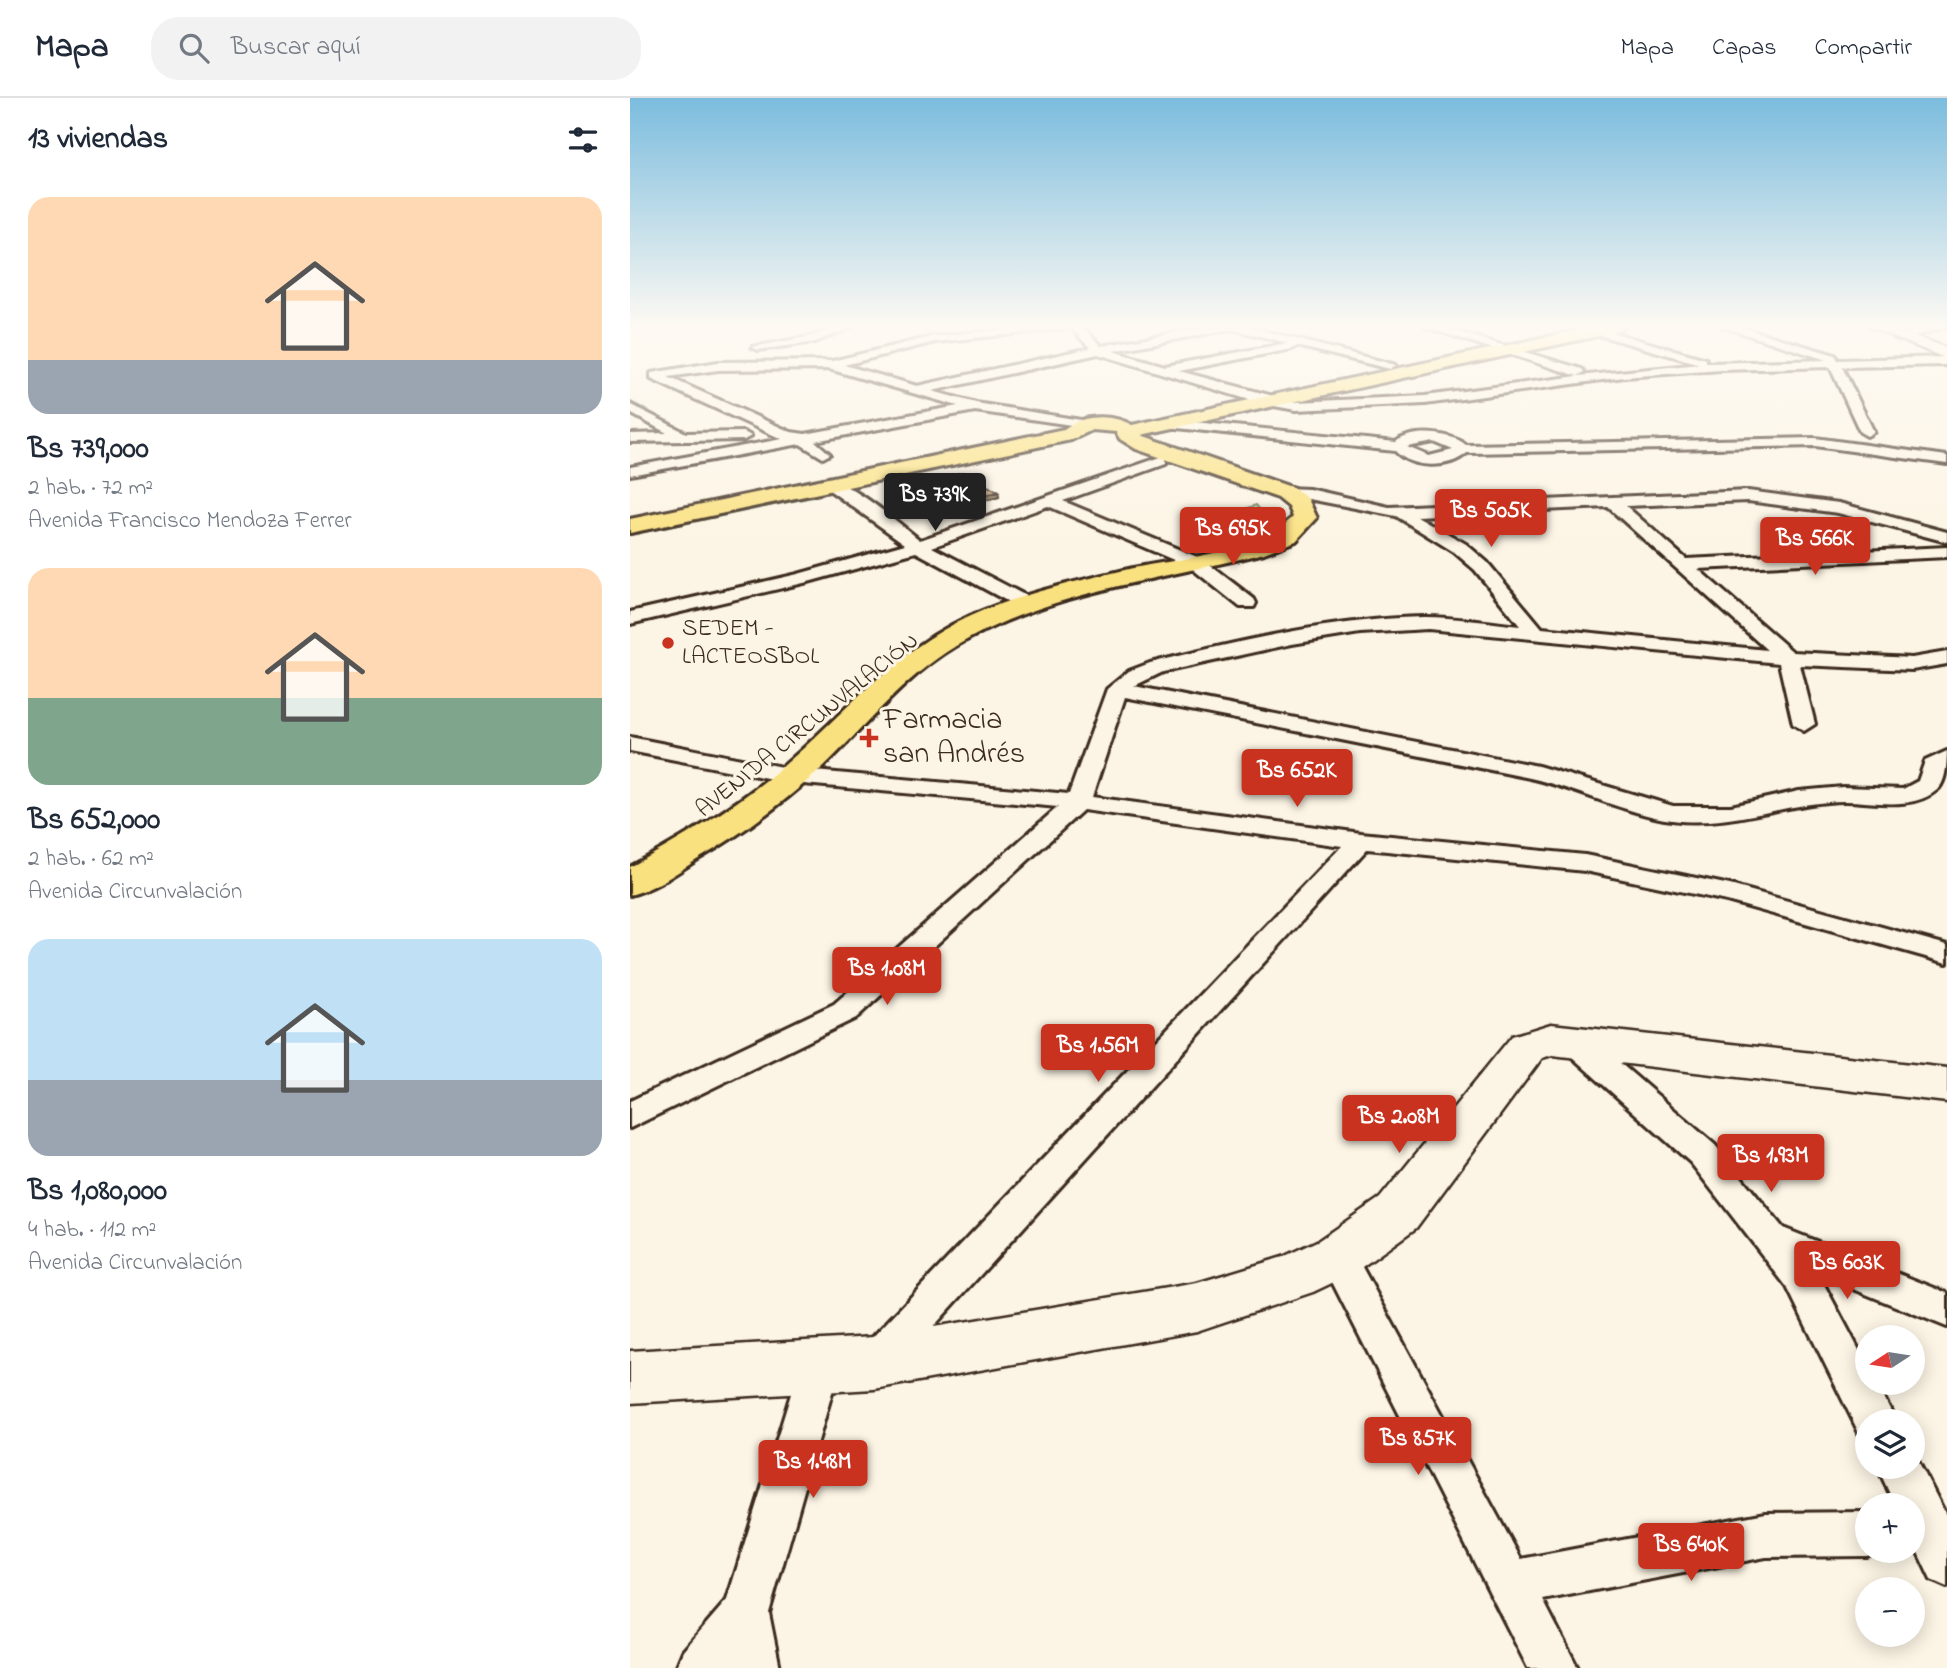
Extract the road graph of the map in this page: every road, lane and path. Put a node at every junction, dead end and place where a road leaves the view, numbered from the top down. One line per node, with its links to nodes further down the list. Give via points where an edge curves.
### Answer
1 (711, 400): 16 (street)
2 (952, 400): 8 (street)
3 (1227, 400): 13 (highway)
4 (1271, 400): 7 (highway)
5 (1419, 400): 7 (street, via 1296,406)
6 (1852, 400): 14 (street)
7 (1268, 401): 10 (highway)
8 (975, 407): 13 (street); 16 (street)
9 (630, 408): 15 (street)
10 (1163, 423): 13 (highway); 18 (street, via 1399,447 1406,441 1434,439 1453,442 1462,449)
11 (1737, 428): 14 (street)
12 (1687, 429): 18 (street, via 1623,431)
13 (1100, 433): 22 (highway); 24 (highway); 25 (highway)
14 (1867, 433): 19 (street)
15 (684, 437): 16 (street); 17 (street)
16 (795, 437): 20 (street); 23 (street)
17 (630, 438)
18 (1533, 448): 21 (street, via 1815,442)
19 (1947, 450)
20 (823, 454)
21 (1947, 460)
22 (1161, 461): 25 (highway); 26 (street)
23 (630, 471)
24 (839, 489): 29 (highway); 31 (highway); 32 (street)
25 (1269, 491): 28 (street); 34 (highway, AVENIDA CIRCUNVALACIÓN, via 1304,510 1305,518 1296,529 1267,544)
26 (1048, 500): 32 (street); 34 (street)
27 (1610, 500): 28 (street); 30 (street, via 1729,495 1798,500); 35 (street)
28 (1400, 512): 39 (street, via 1481,566)
29 (630, 526)
30 (1947, 537)
31 (630, 540)
32 (918, 546): 36 (street); 38 (street, via 802,579)
33 (1947, 552): 35 (street)
34 (1186, 559): 36 (highway, AVENIDA CIRCUNVALACIÓN); 37 (street)
35 (1682, 564): 41 (street)
36 (1019, 599): 46 (highway, AVENIDA CIRCUNVALACIÓN, via 950,618 905,643); 47 (highway, AVENIDA CIRCUNVALACIÓN, via 914,663)
37 (1247, 603)
38 (630, 618)
39 (1535, 632): 41 (street); 42 (street, via 1428,623 1362,626 1157,667)
40 (1947, 657): 41 (street, via 1912,664)
41 (1788, 658): 43 (street)
42 (1117, 689): 45 (street, via 1538,773 1672,813 1731,813 1843,794 1907,796 1929,785 1933,766); 48 (street)
43 (1804, 724)
44 (630, 744): 46 (street)
45 (1947, 758)
46 (763, 769): 47 (street); 50 (highway, AVENIDA CIRCUNVALACIÓN, via 697,817)
47 (792, 776): 48 (street); 51 (highway, AVENIDA CIRCUNVALACIÓN, via 716,831)
48 (1078, 802): 49 (street); 55 (street, via 845,1012)
49 (1361, 841): 52 (street, via 1586,863 1730,893); 59 (street)
50 (630, 857)
51 (630, 883)
52 (1947, 954)
53 (1573, 1040): 54 (street); 56 (street, via 1703,1154); 57 (street, via 1551,1039 1527,1047 1398,1213)
54 (1947, 1085)
55 (630, 1115)
56 (1769, 1238): 58 (street); 62 (street, via 1800,1276)
57 (1337, 1256): 59 (street, via 1296,1276 1197,1307); 66 (street)
58 (1947, 1310)
59 (874, 1363): 60 (street)
60 (819, 1368): 61 (street); 67 (street)
61 (630, 1377)
62 (1869, 1409)
63 (1904, 1479): 65 (street)
64 (1855, 1534): 66 (street, via 1766,1535)
65 (1931, 1544)
66 (1510, 1584): 70 (street)
67 (746, 1613): 68 (street); 69 (street)
68 (701, 1668)
69 (756, 1668)
70 (1554, 1668)

